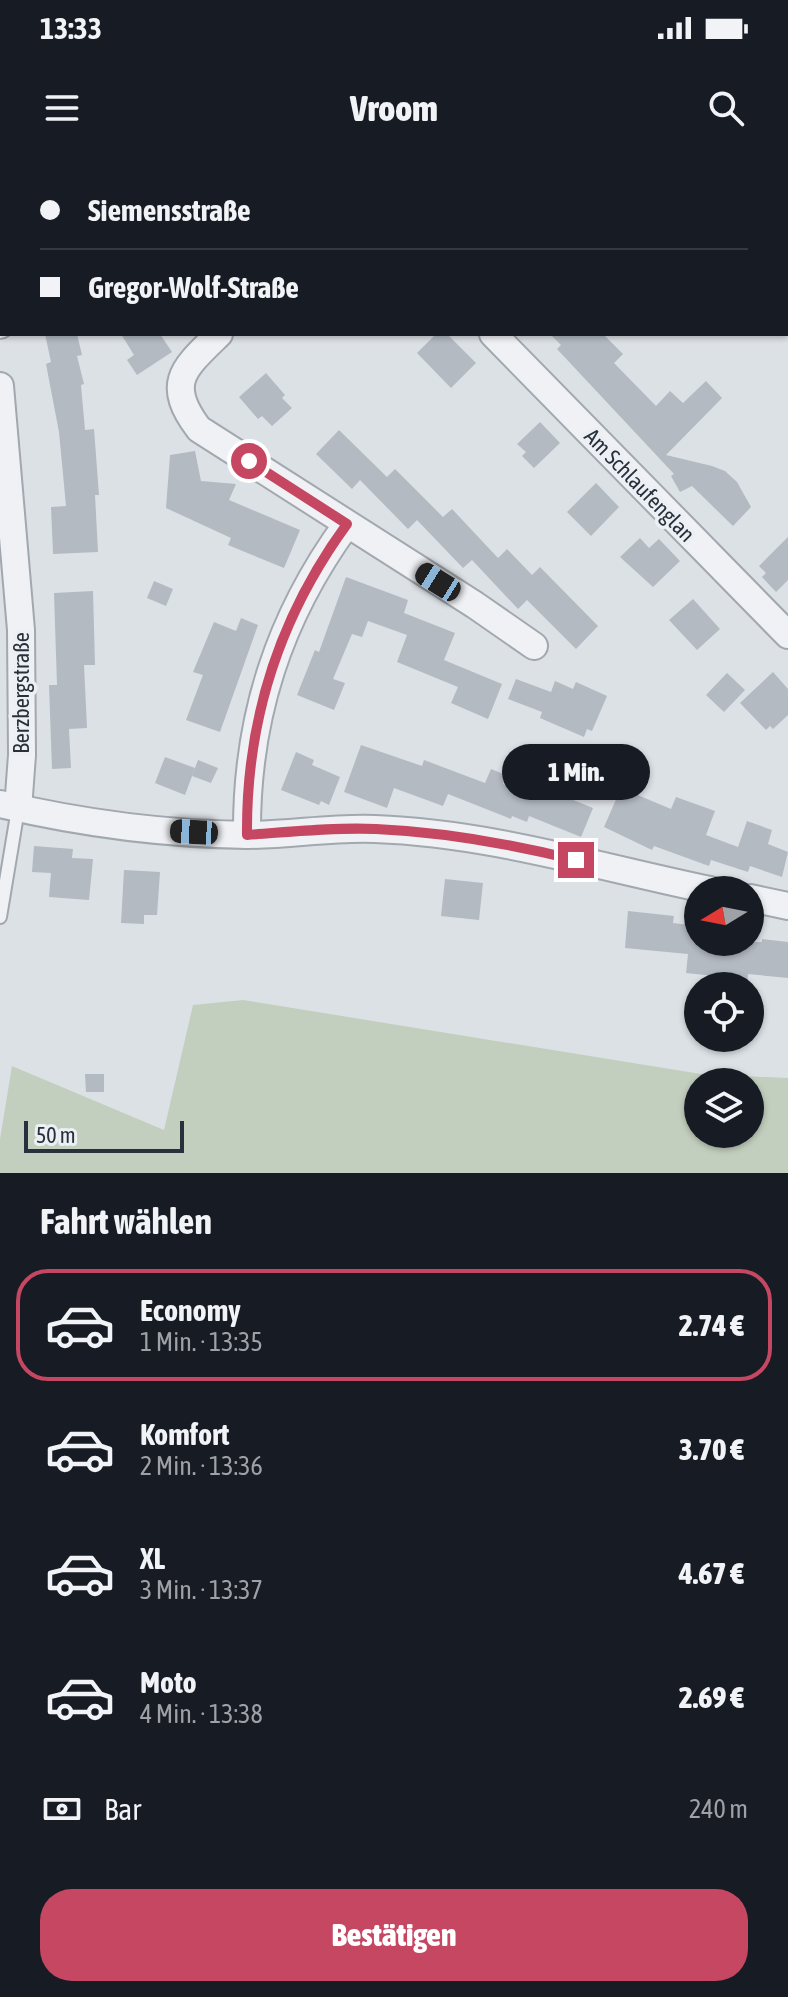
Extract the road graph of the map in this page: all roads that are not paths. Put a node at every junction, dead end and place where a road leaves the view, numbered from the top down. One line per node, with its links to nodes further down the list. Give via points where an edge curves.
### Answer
1 (217, 336): 4 (street, via 186,367 180,381 186,412 199,429)
2 (495, 336): 5 (street, Am Schlaufenglan)
3 (0, 386): 7 (street, Berzbergstraße, via 21,630 22,755)
4 (347, 524): 6 (street); 8 (street, via 284,629 265,683)
5 (788, 635)
6 (534, 646)
7 (9, 806): 8 (street, via 140,829); 12 (lane)
8 (247, 835): 9 (street, via 374,829 443,835 528,848)
9 (684, 884)
10 (764, 901): 11 (street)
11 (788, 906)
12 (0, 917)

